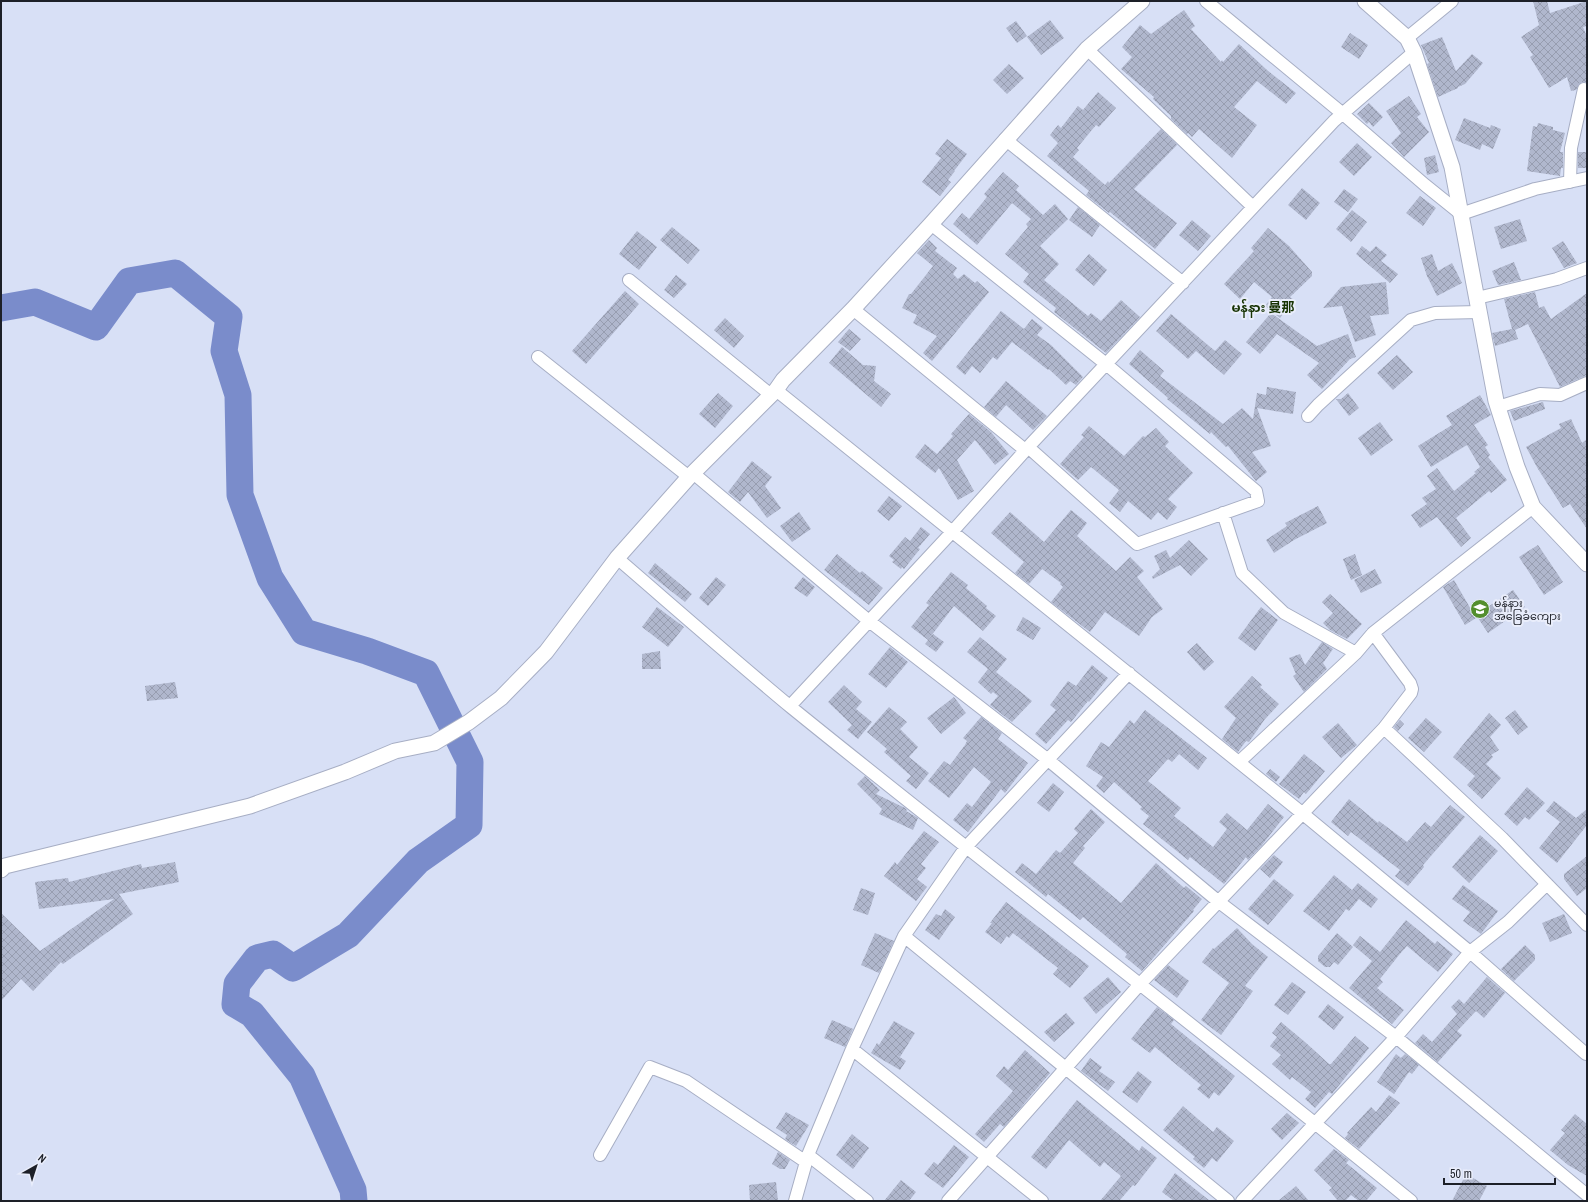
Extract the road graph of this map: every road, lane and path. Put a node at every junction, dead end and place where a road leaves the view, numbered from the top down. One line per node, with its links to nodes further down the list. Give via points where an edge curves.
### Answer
1 (1142, 1): 6 (street)
2 (1206, 1): 9 (street)
3 (1365, 1): 5 (street)
4 (1452, 1): 5 (street)
5 (1407, 38): 7 (street)
6 (1087, 49): 10 (street); 13 (street)
7 (1414, 52): 9 (street); 14 (street, via 1452,167)
8 (1584, 89): 12 (street, via 1571,148)
9 (1343, 114): 13 (street); 14 (street)
10 (1005, 139): 15 (street); 18 (street)
11 (1587, 178): 12 (street)
12 (1570, 182): 14 (street, via 1535,189)
13 (1253, 207): 18 (street)
14 (1461, 214): 19 (street)
15 (931, 224): 20 (street); 22 (street)
16 (1587, 268): 19 (street)
17 (629, 280): 24 (street)
18 (1183, 283): 22 (street)
19 (1478, 305): 25 (street); 26 (street, via 1411,320)
20 (853, 308): 24 (street); 27 (street)
21 (538, 356): 28 (street)
22 (1106, 364): 27 (street); 30 (street, via 1256,491 1258,501)
23 (1587, 383): 25 (street, via 1560,396 1540,394)
24 (773, 392): 28 (street); 31 (street)
25 (1498, 407): 29 (street)
26 (1308, 416)
27 (1026, 448): 30 (street, via 1137,544); 31 (street)
28 (691, 475): 32 (street); 34 (street)
29 (1533, 507): 33 (street); 35 (street)
30 (1223, 514): 36 (street, via 1242,573 1284,613)
31 (952, 532): 34 (street); 37 (street)
32 (616, 558): 38 (street); 44 (street, via 546,652 501,698 469,722 434,743 395,751 250,806 5,866)
33 (1587, 564)
34 (870, 621): 38 (street); 40 (street)
35 (1373, 633): 36 (street); 39 (street, via 1412,689)
36 (1356, 653): 41 (street)
37 (1129, 673): 40 (street); 41 (street)
38 (790, 706): 43 (street)
39 (1384, 728): 42 (street); 45 (street)
40 (1047, 759): 43 (street); 46 (street)
41 (1239, 762): 42 (street)
42 (1302, 813): 46 (street); 49 (street)
43 (966, 847): 48 (street); 50 (street)
44 (1, 870)
45 (1548, 884): 47 (street); 49 (street, via 1508,922)
46 (1219, 902): 50 (street); 51 (street)
47 (1587, 925)
48 (904, 936): 52 (street); 54 (street)
49 (1470, 952): 51 (street); 53 (street)
50 (1140, 984): 54 (street); 55 (street)
51 (1396, 1037): 55 (street); 59 (street)
52 (852, 1049): 57 (street); 58 (street)
53 (1586, 1054)
54 (1066, 1067): 57 (street); 64 (street)
55 (1315, 1122): 65 (street); 66 (street)
56 (600, 1155): 58 (street, via 650,1067 686,1081)
57 (987, 1157): 62 (street); 63 (street)
58 (807, 1158): 60 (street); 61 (street)
59 (1587, 1195)
60 (795, 1201)
61 (867, 1201)
62 (948, 1201)
63 (1042, 1201)
64 (1228, 1201)
65 (1242, 1201)
66 (1411, 1201)

